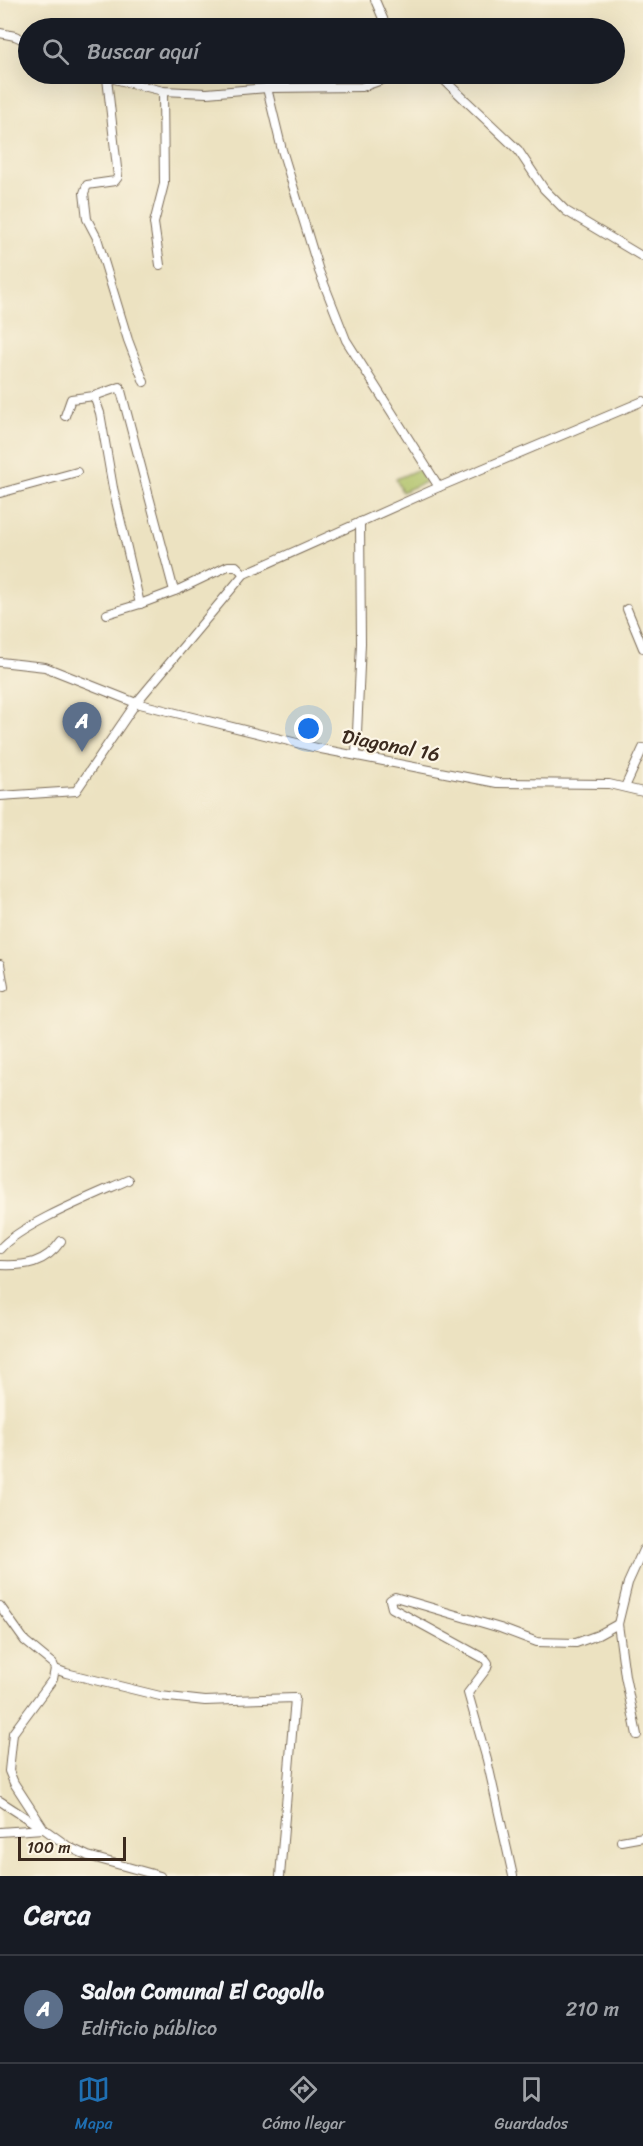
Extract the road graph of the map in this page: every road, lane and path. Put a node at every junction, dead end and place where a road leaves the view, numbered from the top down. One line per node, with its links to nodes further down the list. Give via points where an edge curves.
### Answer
1 (375, 0): 2 (street)
2 (383, 18)
3 (0, 33): 4 (street)
4 (18, 37)
5 (107, 84): 13 (street, via 118,177 115,181 87,185 85,209)
6 (133, 84): 10 (street)
7 (371, 84): 9 (street)
8 (448, 84): 11 (street, via 518,150 544,189 566,211)
9 (267, 88): 10 (street, via 207,93); 18 (street, via 316,260 346,340)
10 (163, 91): 12 (street, via 164,184 154,223)
11 (643, 256)
12 (160, 265)
13 (144, 382)
14 (94, 396): 16 (street, via 71,399); 22 (street, via 120,387); 23 (street)
15 (643, 401): 18 (street)
16 (65, 416)
17 (77, 472): 19 (street)
18 (439, 487): 20 (street)
19 (0, 493)
20 (360, 522): 21 (street); 30 (street)
21 (244, 574): 22 (street, via 236,566 228,566); 28 (street)
22 (174, 591): 23 (street)
23 (140, 604): 25 (street)
24 (627, 609): 26 (street)
25 (107, 614)
26 (643, 648)
27 (0, 662): 28 (street, Diagonal 16, via 45,667)
28 (136, 703): 30 (street, Diagonal 16); 33 (street, via 76,791)
29 (643, 748): 31 (street)
30 (357, 755): 31 (street, Diagonal 16, via 497,783)
31 (625, 786): 32 (street, Diagonal 16)
32 (643, 792)
33 (0, 796)
34 (0, 964): 35 (street)
35 (4, 987)
36 (128, 1180): 38 (street, via 29,1227)
37 (61, 1241): 39 (street, via 42,1258 24,1266)
38 (0, 1249)
39 (0, 1265)
40 (643, 1550): 42 (street, via 628,1583)
41 (0, 1606): 43 (street, via 25,1641)
42 (618, 1624): 44 (street); 52 (street, via 576,1643 537,1642 427,1606 390,1600 392,1608 488,1663 468,1693)
43 (55, 1669): 46 (street, via 53,1679 14,1733 9,1771); 51 (street, via 160,1696 205,1701 295,1698)
44 (639, 1733)
45 (0, 1801): 46 (street)
46 (44, 1829): 47 (street); 50 (street, via 88,1856)
47 (0, 1832)
48 (643, 1838): 49 (street)
49 (621, 1841)
50 (160, 1876)
51 (279, 1876)
52 (513, 1876)

